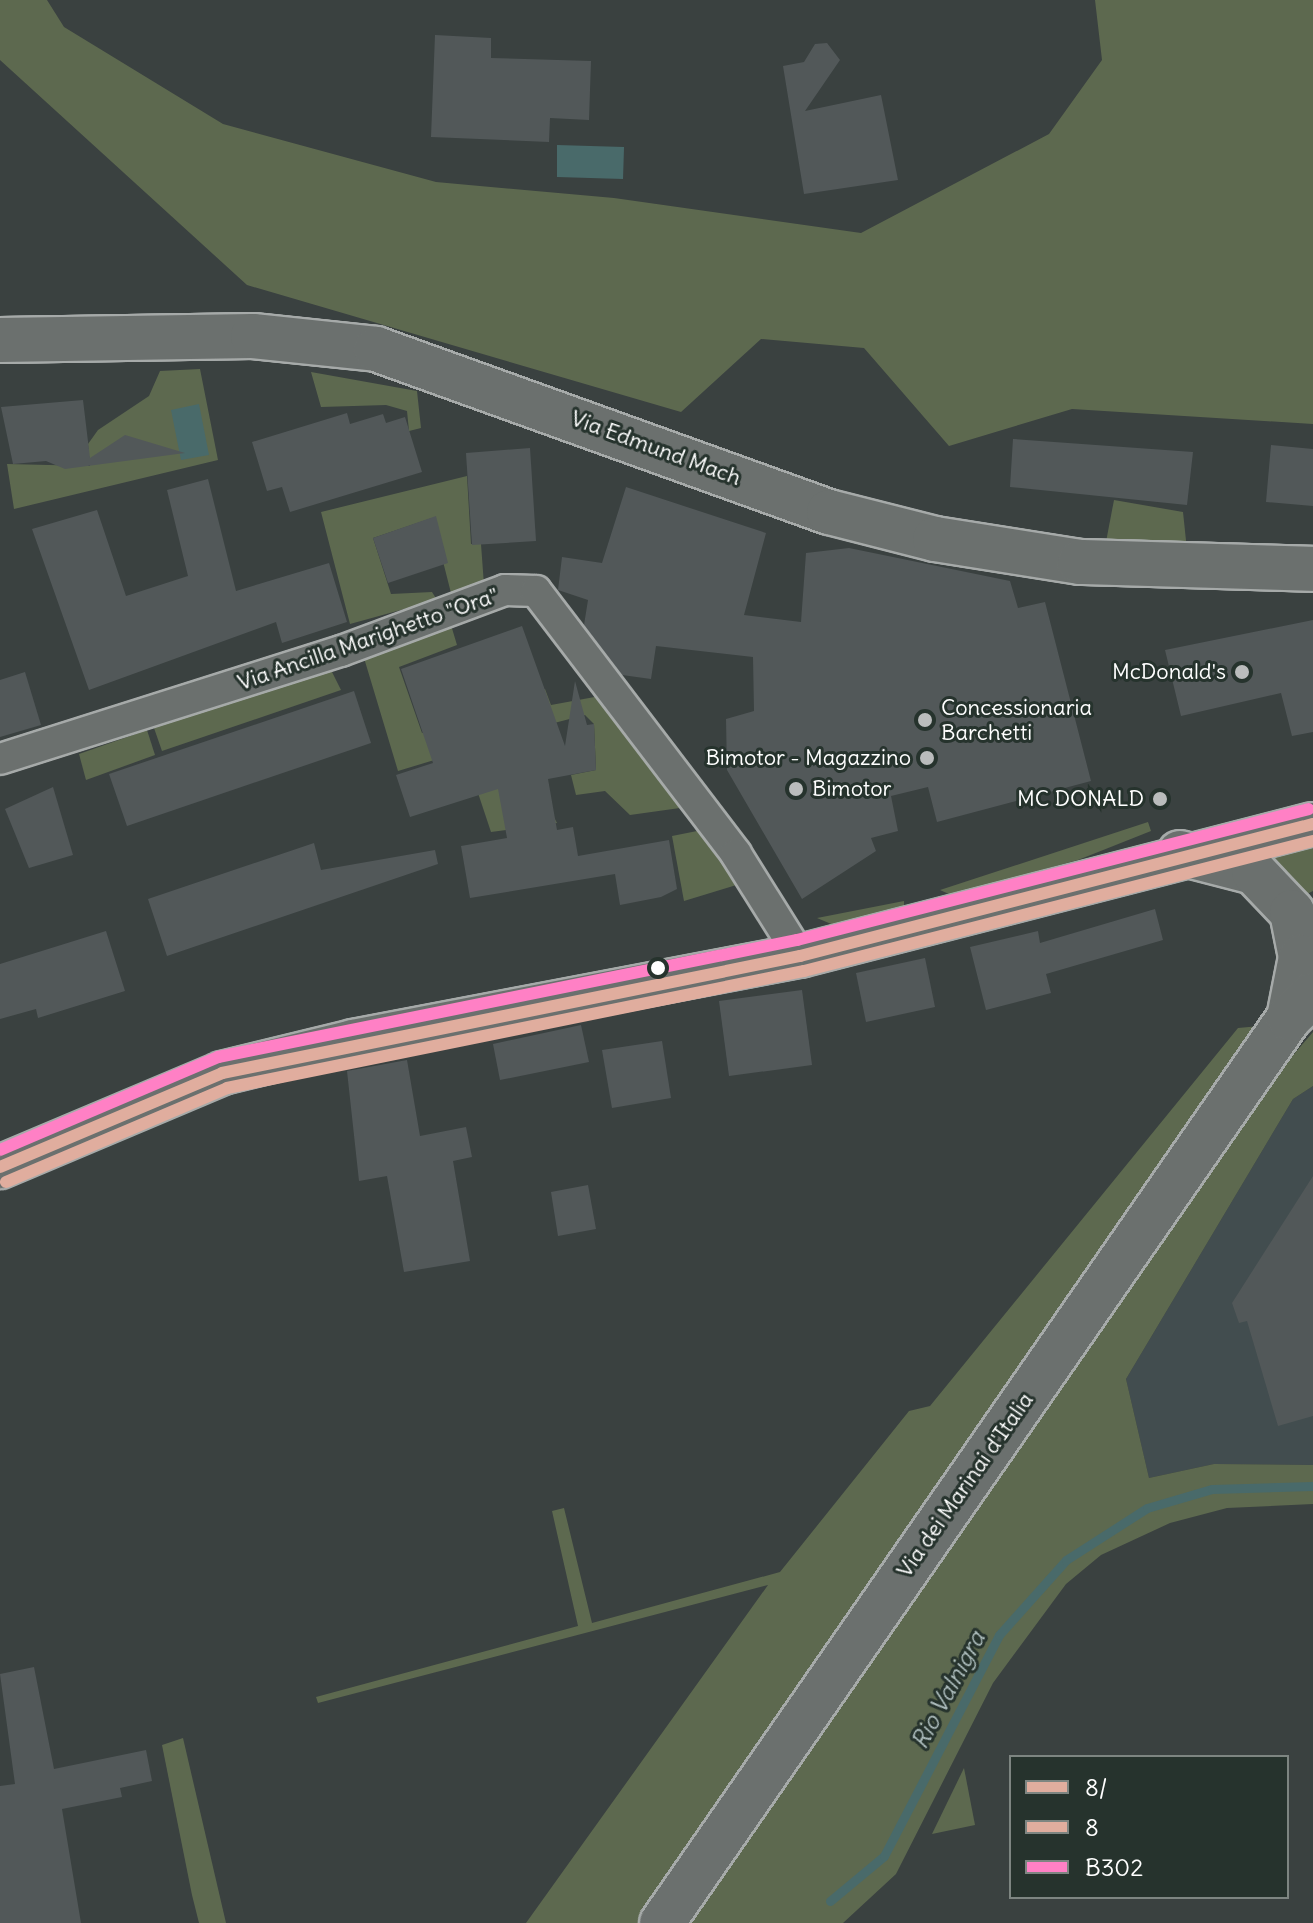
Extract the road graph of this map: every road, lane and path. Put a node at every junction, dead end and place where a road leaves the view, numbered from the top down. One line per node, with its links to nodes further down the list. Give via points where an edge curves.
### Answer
1 (0, 340): 2 (main road, Via Edmund Mach, via 253,336 376,349 829,512 935,539 1080,562)
2 (1313, 569)
3 (0, 759): 6 (street, Via Ancilla Marighetto "Ora", via 341,651 505,590 536,591 736,854)
4 (1313, 824): 5 (main road)
5 (1180, 853): 6 (main road); 7 (main road, via 1254,872 1292,912 1301,957)
6 (800, 956): 8 (main road, via 353,1041 222,1073)
7 (1296, 1019): 9 (main road, Via dei Marinai d'Italia)
8 (0, 1167)
9 (662, 1923)

